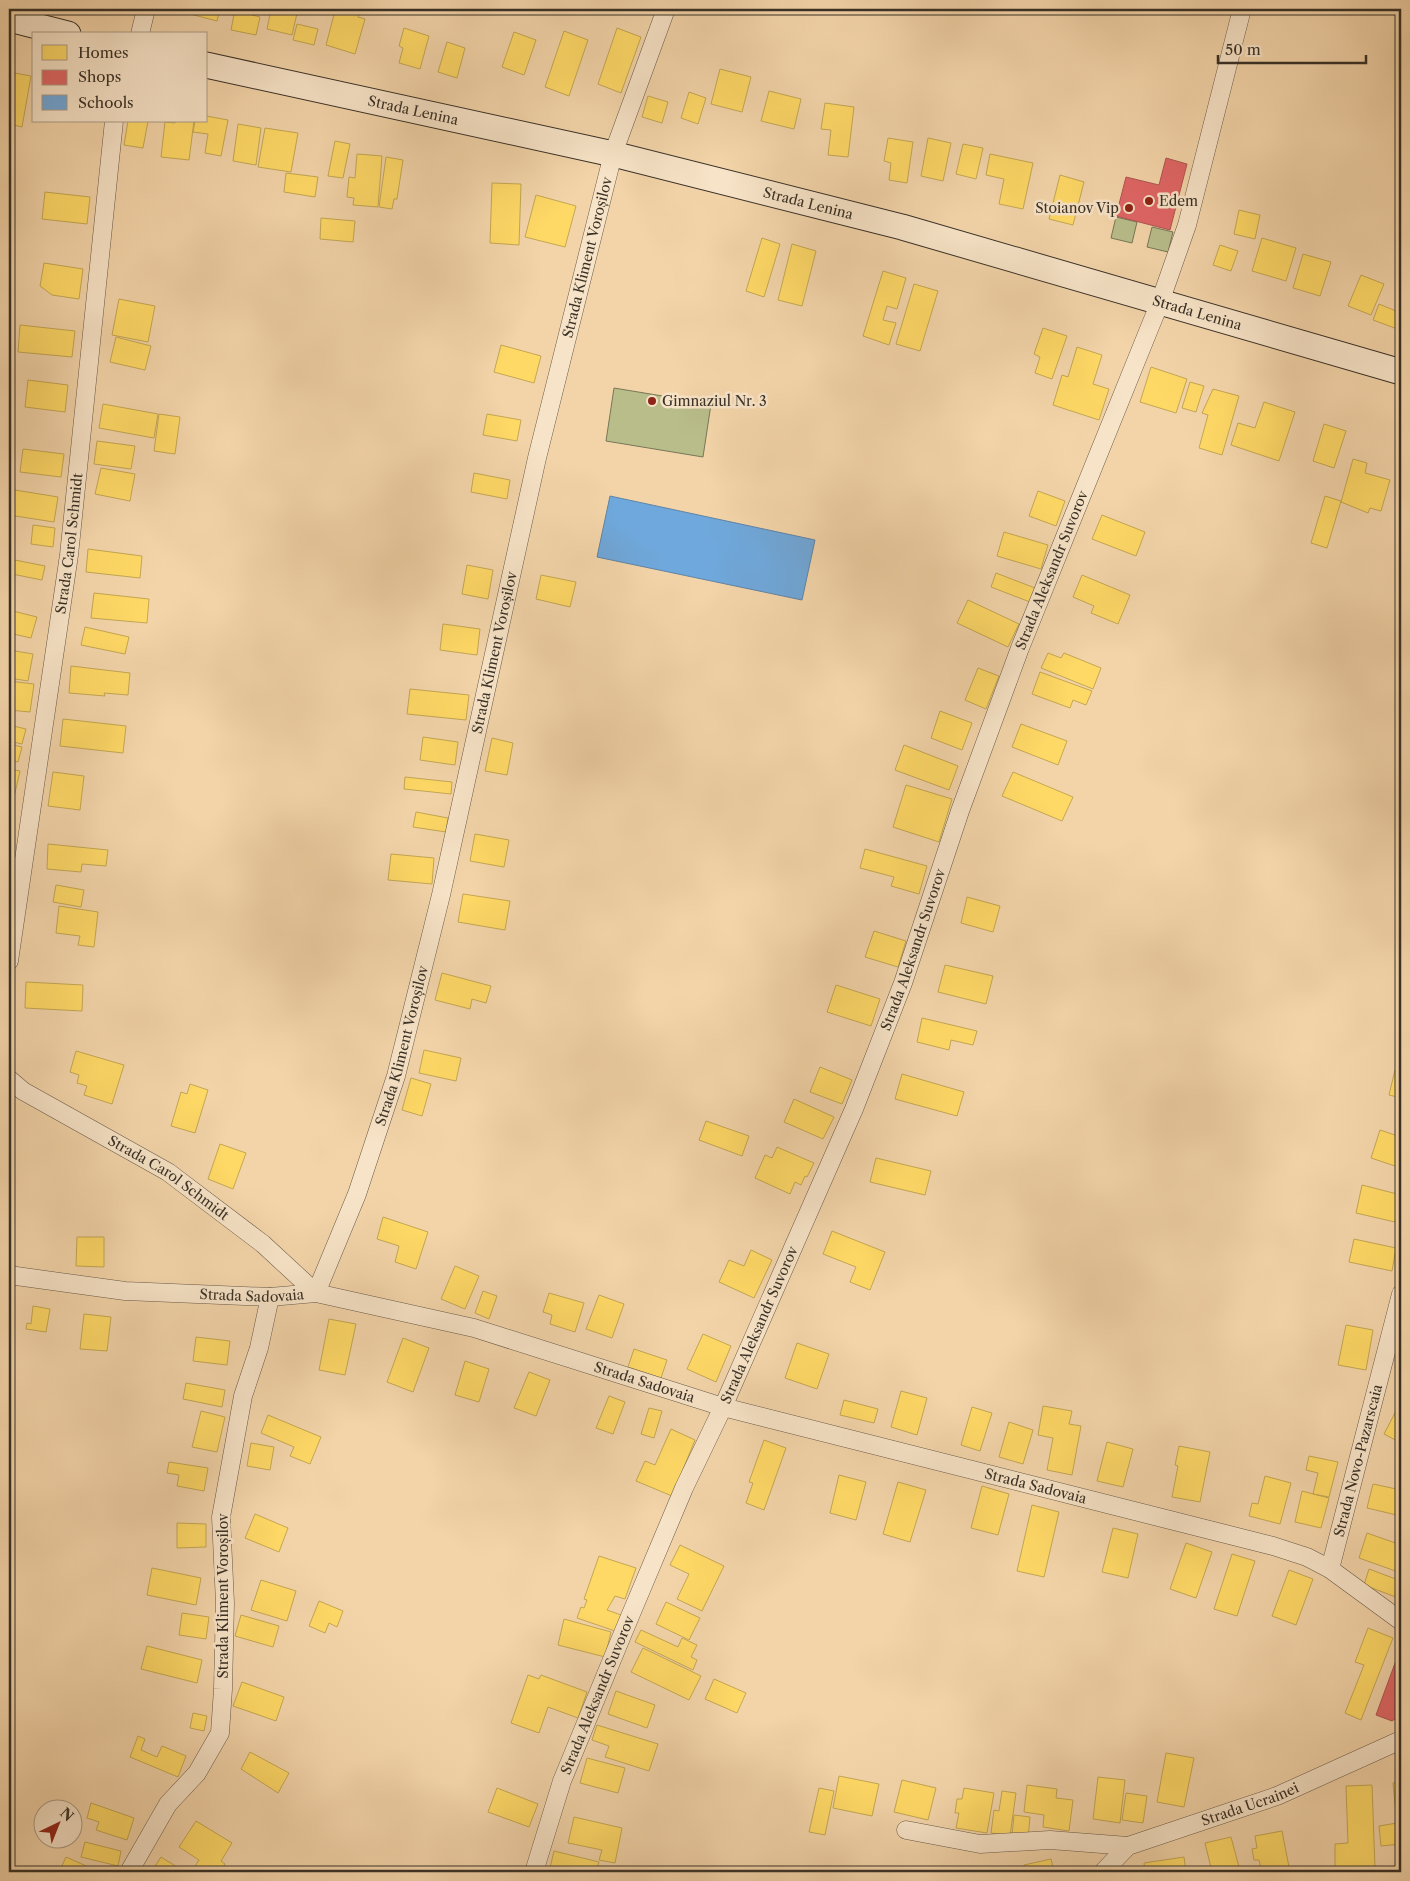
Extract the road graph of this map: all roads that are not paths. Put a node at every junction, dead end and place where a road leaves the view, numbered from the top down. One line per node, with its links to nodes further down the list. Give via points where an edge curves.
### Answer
1 (146, 9): 6 (street)
2 (666, 9): 9 (street, Strada Kliment Voroșilov)
3 (1242, 9): 10 (street, Strada Aleksandr Suvorov, via 1187,225)
4 (9, 20): 5 (street)
5 (60, 32)
6 (140, 32)
7 (208, 65): 9 (street, Strada Lenina)
8 (114, 122): 12 (street, Strada Carol Schmidt, via 69,555)
9 (612, 154): 10 (street, Strada Lenina, via 902,227); 15 (street, Strada Kliment Voroșilov, via 537,458 442,895 396,1076 357,1194)
10 (1160, 302): 11 (street, Strada Lenina); 18 (street, Strada Aleksandr Suvorov, via 1020,648 960,811 903,983 861,1091)
11 (1401, 372)
12 (9, 961)
13 (9, 1079): 15 (street, Strada Carol Schmidt, via 23,1091 168,1172 263,1244)
14 (9, 1275): 17 (street, Strada Sadovaia, via 125,1292)
15 (316, 1293): 17 (street, Strada Sadovaia); 18 (street, Strada Sadovaia, via 474,1328)
16 (1401, 1294): 19 (street, Strada Novo-Pazarscaia)
17 (270, 1297): 24 (street, Strada Kliment Voroșilov, via 259,1348 243,1396 220,1516 225,1603 220,1733 197,1773 168,1804)
18 (723, 1407): 19 (street, Strada Sadovaia, via 1273,1546 1307,1557); 25 (street, Strada Aleksandr Suvorov, via 684,1488 562,1781)
19 (1330, 1569): 20 (street, Strada Sadovaia)
20 (1401, 1621)
21 (1401, 1740): 23 (street, Strada Ucrainei, via 1277,1796)
22 (906, 1830): 23 (street, via 980,1844 1050,1840)
23 (1128, 1846): 26 (street, Strada Ucrainei)
24 (129, 1872)
25 (534, 1872)
26 (1103, 1872)

